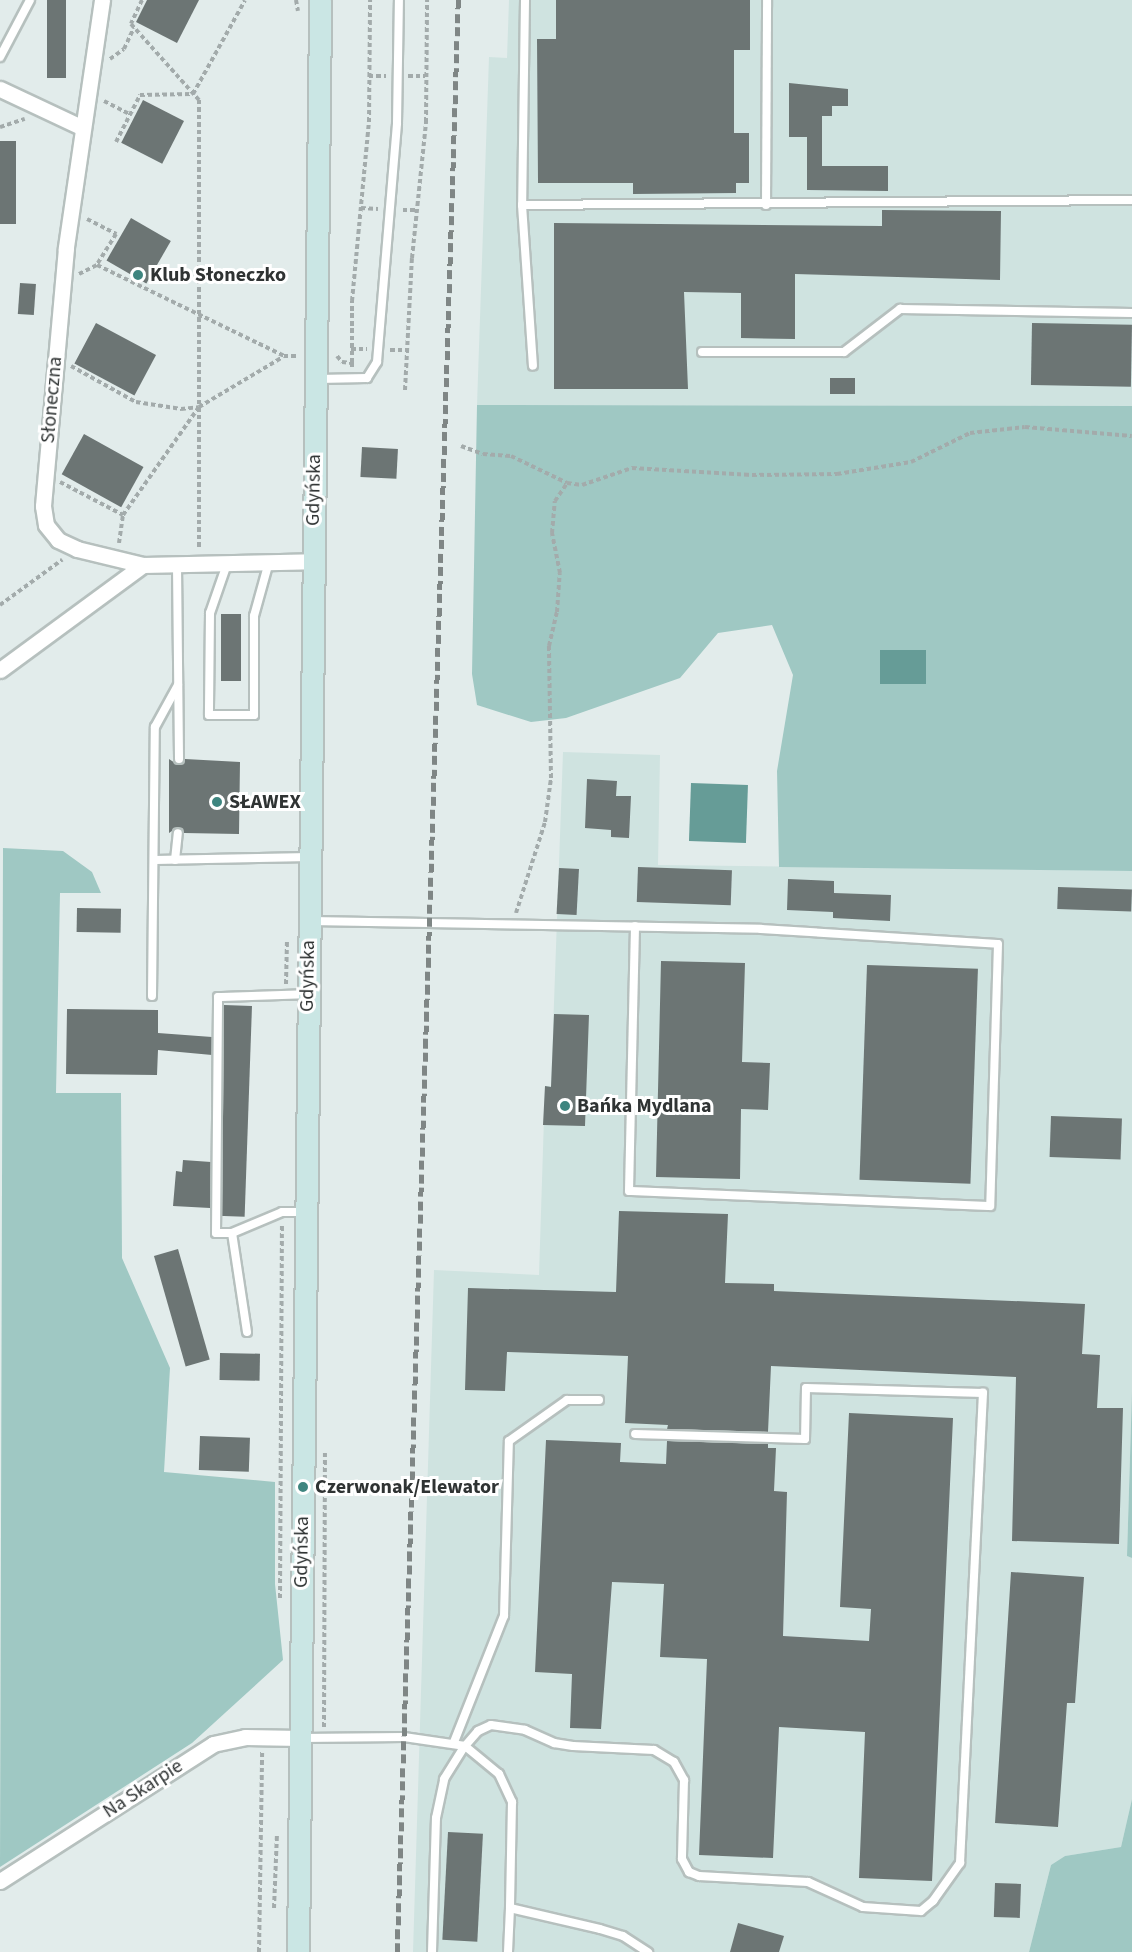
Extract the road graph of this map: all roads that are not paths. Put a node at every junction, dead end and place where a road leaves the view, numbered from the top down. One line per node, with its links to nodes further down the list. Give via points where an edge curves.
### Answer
1 (30, 0): 7 (lane)
2 (102, 0): 9 (street, Słoneczna, via 95,63)
3 (320, 0): 16 (main road, Gdyńska)
4 (399, 0): 16 (lane, via 397,123 377,362 367,378)
5 (525, 0): 11 (lane)
6 (767, 0): 12 (lane)
7 (0, 57)
8 (0, 89): 9 (street)
9 (81, 127): 20 (street, Słoneczna, via 43,506 46,525 58,540 77,549)
10 (1132, 200): 12 (lane)
11 (522, 205): 12 (lane); 15 (lane)
12 (766, 205)
13 (1132, 313): 14 (lane, via 900,309 844,352)
14 (702, 352)
15 (532, 366)
16 (317, 379): 17 (main road, Gdyńska)
17 (313, 561): 18 (street, Słoneczna); 26 (main road, Gdyńska)
18 (269, 562): 19 (street, Słoneczna); 19 (lane, via 254,616 254,715 209,715 210,613)
19 (226, 564): 21 (street, Słoneczna)
20 (143, 566): 21 (street, Słoneczna); 22 (street)
21 (177, 566): 23 (lane)
22 (0, 670)
23 (178, 685): 24 (lane); 27 (lane, via 155,727)
24 (179, 759)
25 (178, 833): 28 (lane)
26 (311, 857): 28 (lane); 29 (main road, Gdyńska)
27 (155, 860): 28 (lane); 32 (lane)
28 (175, 860)
29 (310, 921): 30 (lane); 31 (main road, Gdyńska)
30 (635, 926): 30 (lane, via 760,928 998,944 990,1206 629,1191)
31 (308, 994): 33 (main road, Gdyńska); 34 (lane, via 218,997 216,1233)
32 (152, 996)
33 (305, 1212): 34 (lane, via 282,1212); 38 (main road, Gdyńska)
34 (232, 1233): 35 (lane)
35 (247, 1332)
36 (598, 1400): 39 (lane, via 567,1400 509,1441 504,1616)
37 (635, 1434): 40 (lane, via 805,1439 806,1388 983,1394 960,1863 933,1901 921,1911 863,1907 808,1882 699,1876 689,1872 682,1859 684,1780 674,1762 654,1750 573,1746 554,1743 525,1730 491,1725 478,1731)
38 (300, 1738): 39 (lane, via 404,1737); 41 (street, Na Skarpie, via 244,1737 213,1744); 44 (main road, Gdyńska)
39 (454, 1742): 40 (lane)
40 (465, 1746): 42 (lane, via 499,1774 512,1802); 45 (lane, via 444,1779 435,1818)
41 (0, 1881)
42 (510, 1908): 43 (lane); 46 (lane, via 608,1931)
43 (506, 1950)
44 (298, 1952)
45 (432, 1952)
46 (648, 1952)

